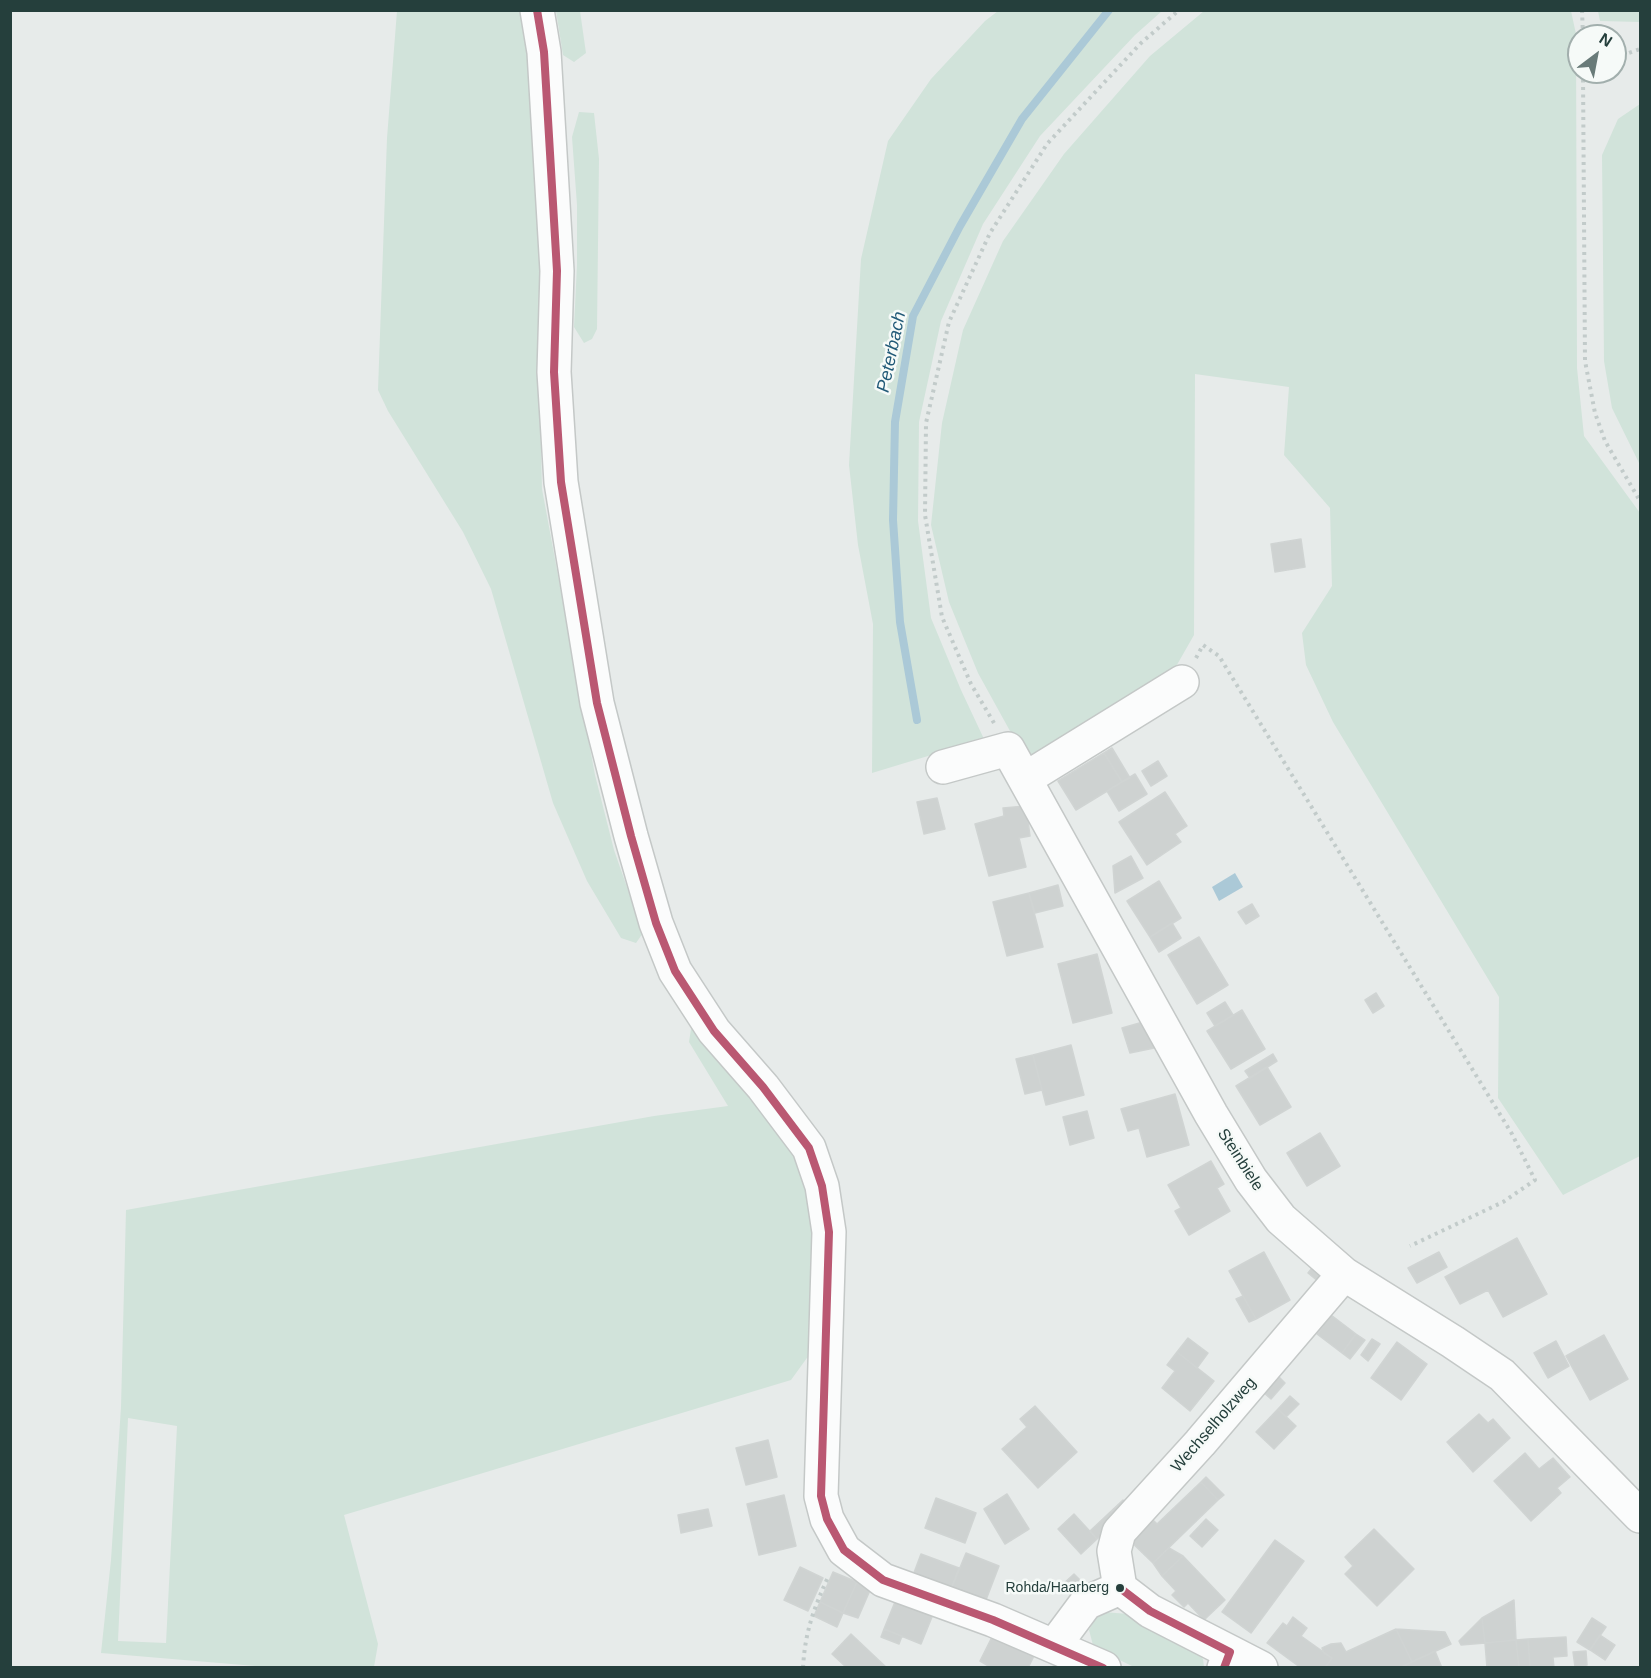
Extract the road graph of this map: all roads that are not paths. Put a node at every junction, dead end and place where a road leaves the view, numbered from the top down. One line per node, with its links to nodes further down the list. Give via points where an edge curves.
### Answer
1 (537, 10): 8 (street, via 544,52 557,271 554,372 561,482 597,703 656,923 675,971 714,1031 804,1141 822,1186 829,1232 821,1496 827,1519 844,1550 883,1580)
2 (1182, 682): 4 (street)
3 (943, 767): 4 (street, Steinbiele, via 1008,749)
4 (1024, 779): 5 (street, Steinbiele, via 1210,1114 1251,1180 1281,1219)
5 (1344, 1274): 6 (street, Steinbiele, via 1502,1375); 7 (street, Wechselholzweg, via 1119,1532 1114,1551)
6 (1641, 1516)
7 (1120, 1588): 8 (street, via 1086,1603); 9 (street)
8 (1054, 1646): 10 (street)
9 (1227, 1660): 11 (street)
10 (1104, 1668)
11 (1261, 1668)

